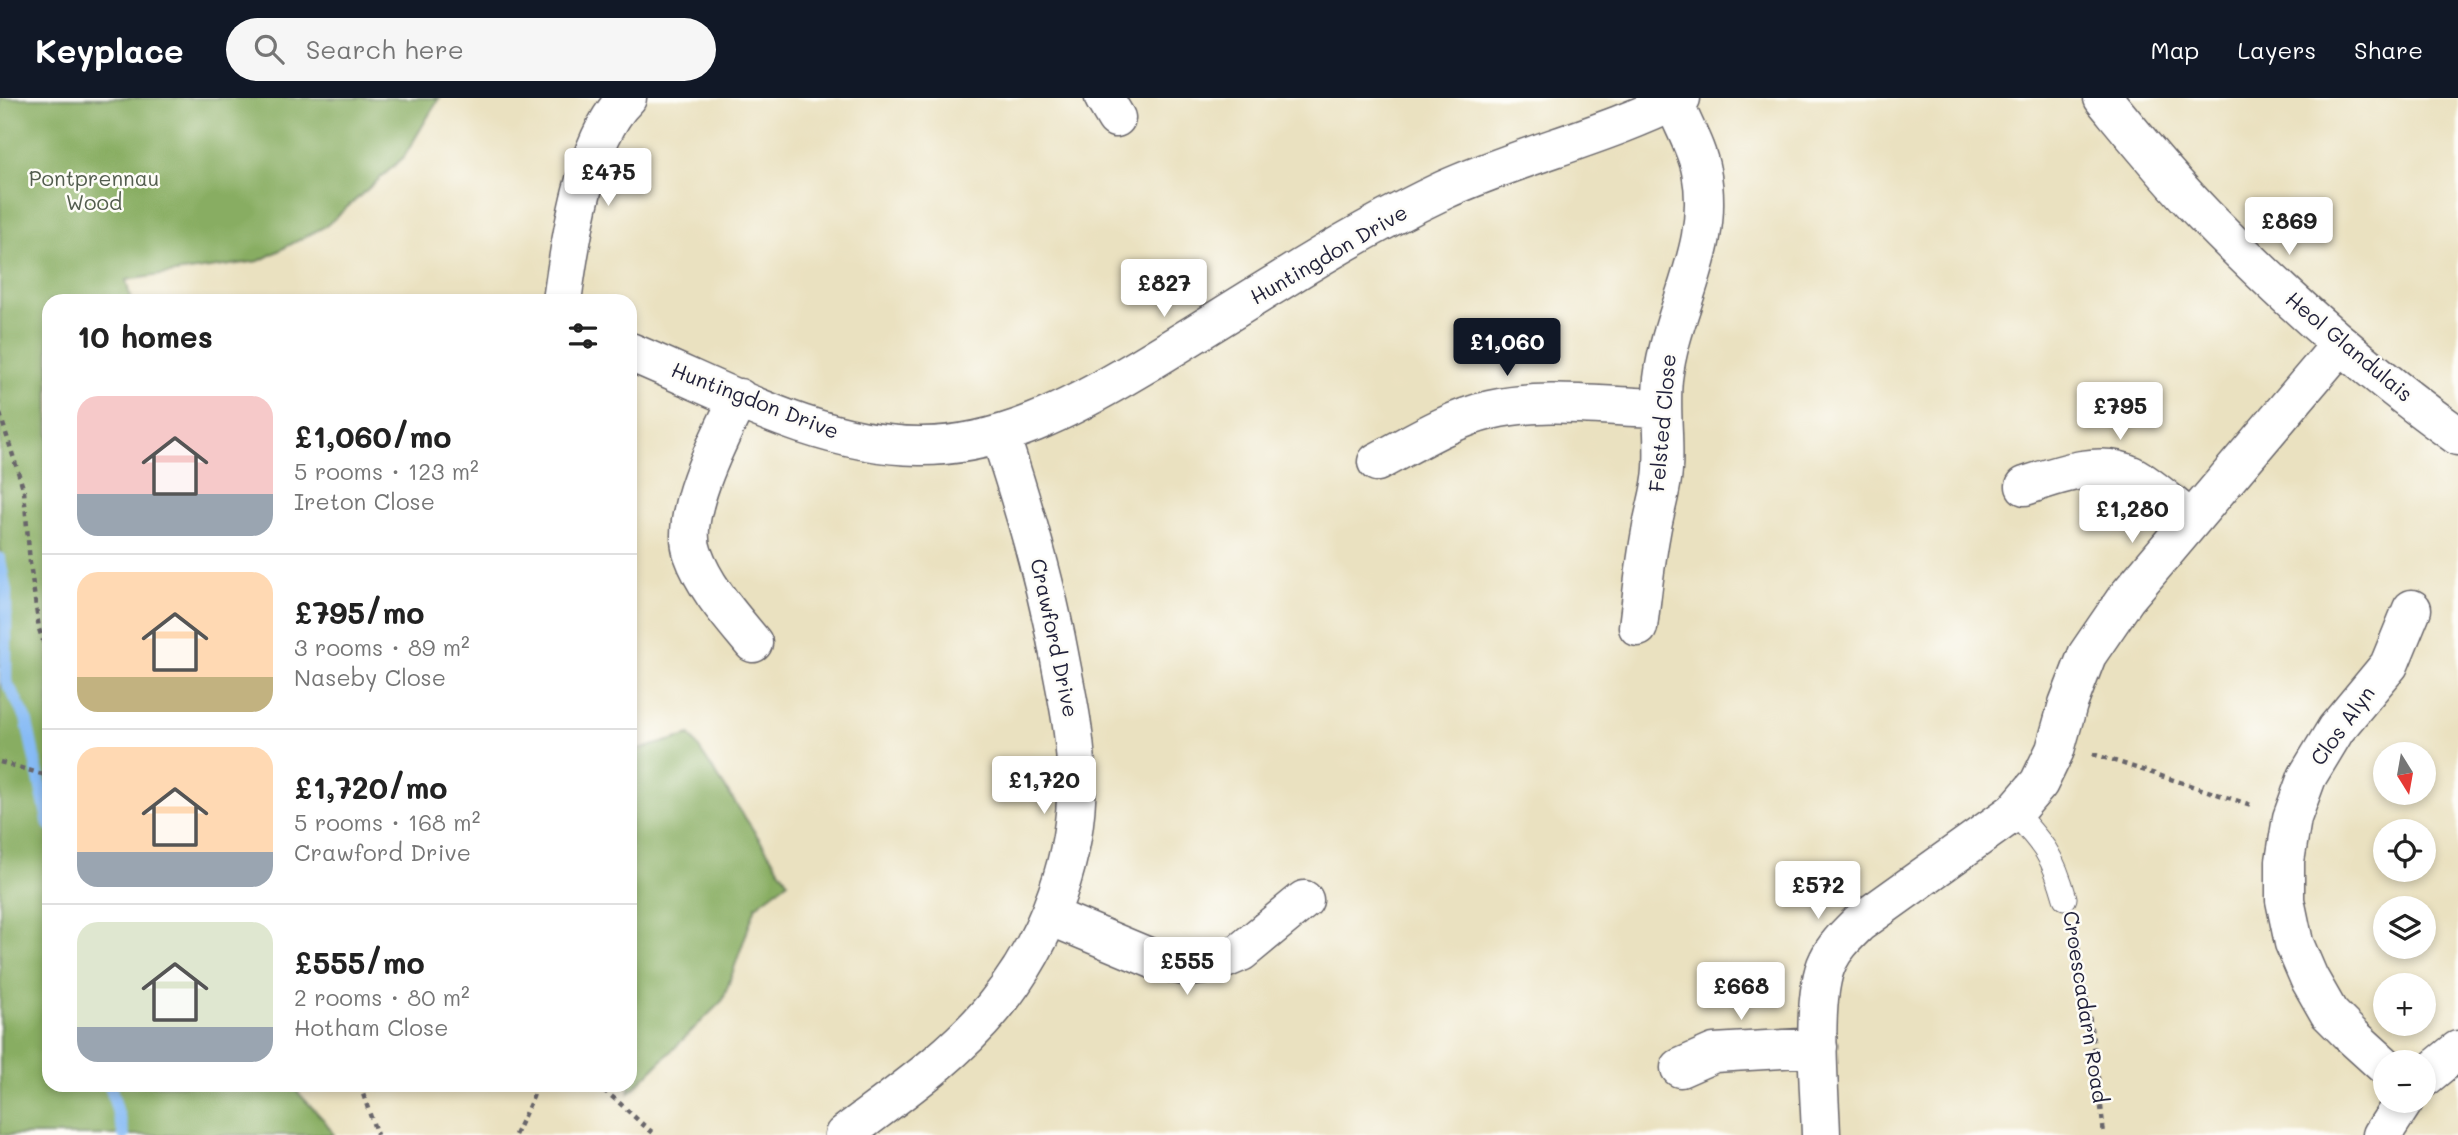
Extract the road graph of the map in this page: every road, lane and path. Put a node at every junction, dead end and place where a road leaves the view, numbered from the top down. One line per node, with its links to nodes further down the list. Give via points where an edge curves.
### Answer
1 (627, 98): 4 (street, via 601,135 579,202)
2 (2103, 98): 5 (street, Heol Glandulais, via 2202,214)
3 (1677, 100): 8 (street, Felsted Close, via 1701,169 1704,223 1697,263 1670,342); 10 (street, Huntingdon Drive, via 1445,190 1357,236 1104,389 1050,417)
4 (563, 294)
5 (2341, 344): 11 (street, Heol Glandulais); 14 (street)
6 (637, 355): 7 (street, Huntingdon Drive)
7 (739, 398): 10 (street, Huntingdon Drive, via 838,436 878,443 962,444); 18 (street, via 694,501 690,526 692,552 702,574)
8 (1662, 408): 12 (street, via 1562,403 1490,411 1446,425); 16 (street, Felsted Close, via 1663,471)
9 (0, 414): 17 (path, via 24,491)
10 (1000, 435): 26 (street, Crawford Drive, via 1032,534 1074,742 1076,802 1065,874)
11 (2458, 436)
12 (1377, 462)
13 (2025, 486): 14 (street, via 2073,471 2130,474)
14 (2191, 520): 19 (street, via 2126,598 2087,655)
15 (2412, 609): 23 (street, Clos Alyn, via 2389,665 2336,729 2307,777)
16 (1638, 627)
17 (42, 638)
18 (753, 643)
19 (2057, 743): 22 (street, via 2039,783); 23 (path)
20 (0, 762): 21 (path)
21 (42, 774)
22 (2014, 812): 24 (lane, Croescadarn Road, via 2047,849); 27 (street, via 1840,941 1826,963 1818,995)
23 (2292, 818): 29 (street, Clos Alyn, via 2285,900 2294,943 2329,1013)
24 (2065, 898): 41 (path, Croescadarn Road, via 2072,909 2085,986)
25 (1304, 900): 26 (street, via 1241,952 1213,964 1189,967 1153,959)
26 (1050, 916): 39 (street, Crawford Drive, via 993,1009 954,1049)
27 (1818, 1047): 30 (street, via 1714,1053); 40 (street)
28 (2458, 1050): 31 (street)
29 (2373, 1055)
30 (1680, 1068)
31 (2436, 1068)
32 (362, 1092): 36 (path)
33 (534, 1092): 37 (path)
34 (607, 1092): 38 (path)
35 (2396, 1113): 42 (street)
36 (377, 1135)
37 (515, 1135)
38 (656, 1135)
39 (844, 1135)
40 (1821, 1135)
41 (2104, 1135)
42 (2382, 1135)

